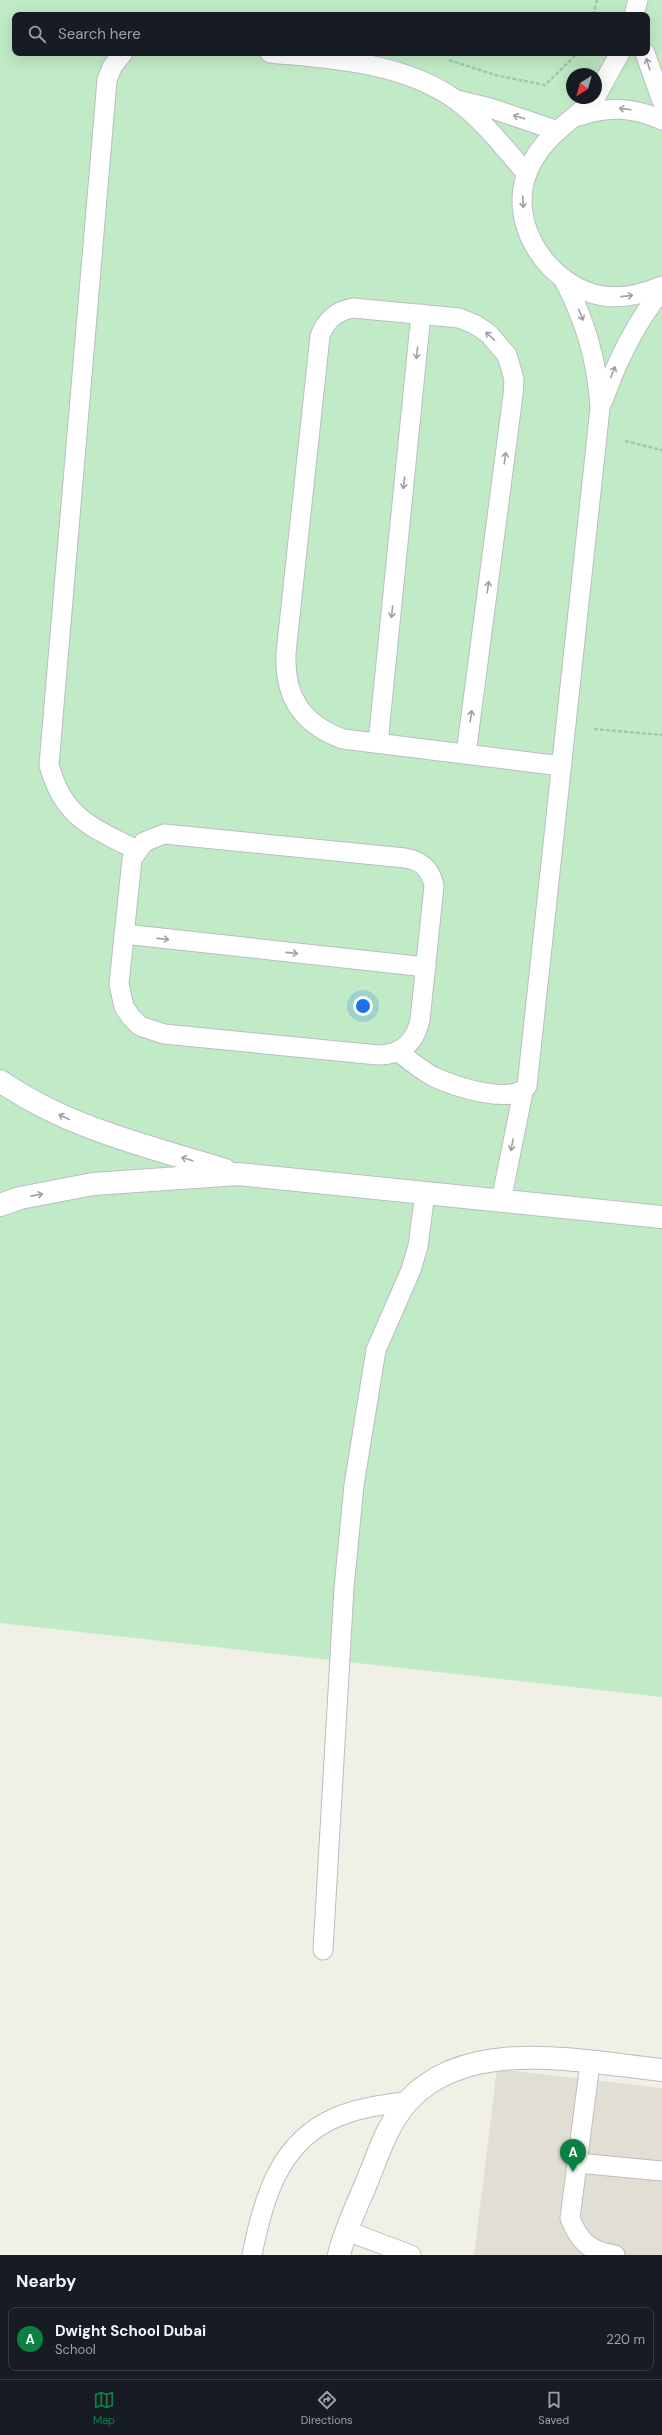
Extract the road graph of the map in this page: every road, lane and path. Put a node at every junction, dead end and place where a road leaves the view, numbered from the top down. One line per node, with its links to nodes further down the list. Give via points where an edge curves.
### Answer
1 (598, 0): 2 (path)
2 (594, 12)
3 (121, 56): 31 (lane, via 112,67 107,80 49,766 54,784 64,802 78,817)
4 (296, 56): 10 (lane, via 364,64 396,72)
5 (438, 56): 7 (path, via 494,75 545,85)
6 (438, 56): 10 (path)
7 (575, 56)
8 (618, 56): 11 (lane)
9 (646, 56): 13 (lane, one-way to 9)
10 (427, 84): 12 (lane)
11 (602, 85)
12 (456, 100): 17 (lane, one-way to 12, via 496,110); 18 (lane, via 505,148)
13 (662, 101)
14 (588, 104): 15 (lane)
15 (574, 118): 16 (lane, one-way to 15, via 644,112 621,108 597,110); 17 (lane)
16 (662, 120)
17 (555, 130): 18 (lane, via 538,150)
18 (527, 174): 19 (lane, one-way to 19, via 523,194 528,233 540,256)
19 (564, 280): 20 (lane, one-way to 20, via 583,290 603,296 626,297); 23 (lane, one-way to 23, via 588,335 598,382)
20 (662, 286)
21 (662, 290): 23 (lane, one-way to 21, via 627,342)
22 (421, 314): 28 (lane, one-way to 28); 28 (lane, via 353,308 336,314 323,328 320,336 287,645 285,672 289,690 310,722 343,739); 29 (lane, one-way to 22, via 514,379 507,354 488,333 459,318)
23 (600, 408): 24 (lane)
24 (597, 434): 25 (path); 26 (lane)
25 (662, 450)
26 (566, 726): 27 (path); 30 (lane)
27 (662, 735)
28 (378, 743): 29 (lane)
29 (466, 754): 30 (lane)
30 (561, 766): 36 (lane, via 529,1078)
31 (136, 850): 32 (lane, via 131,864); 33 (lane, via 144,842 164,834 416,860 426,866 432,875 434,886)
32 (124, 934): 33 (lane, one-way to 33); 34 (lane, via 120,995 124,1007 140,1026 152,1031 378,1055)
33 (426, 967): 34 (lane, via 417,1033)
34 (399, 1052): 36 (lane, via 433,1076 452,1084 509,1095)
35 (0, 1081): 37 (street, one-way to 35, via 82,1126 26,1099)
36 (523, 1092): 39 (lane, one-way to 39)
37 (238, 1174): 38 (street); 40 (street, one-way to 37, via 20,1198 93,1184)
38 (425, 1193): 39 (street); 42 (lane, via 418,1246 411,1270 376,1350 354,1485 344,1588)
39 (501, 1201): 41 (street)
40 (0, 1205)
41 (662, 1217)
42 (323, 1950)
43 (590, 2063): 44 (street); 45 (street, via 527,2057 461,2066 440,2077); 46 (lane)
44 (662, 2070)
45 (408, 2101): 48 (street, via 390,2127); 49 (lane, via 362,2108 336,2117 314,2131 295,2148 268,2189 260,2212)
46 (577, 2163): 47 (lane); 52 (lane, via 570,2218 576,2234 586,2246 601,2253)
47 (662, 2171)
48 (347, 2231): 50 (street); 51 (lane)
49 (252, 2255)
50 (339, 2255)
51 (411, 2255)
52 (615, 2255)

